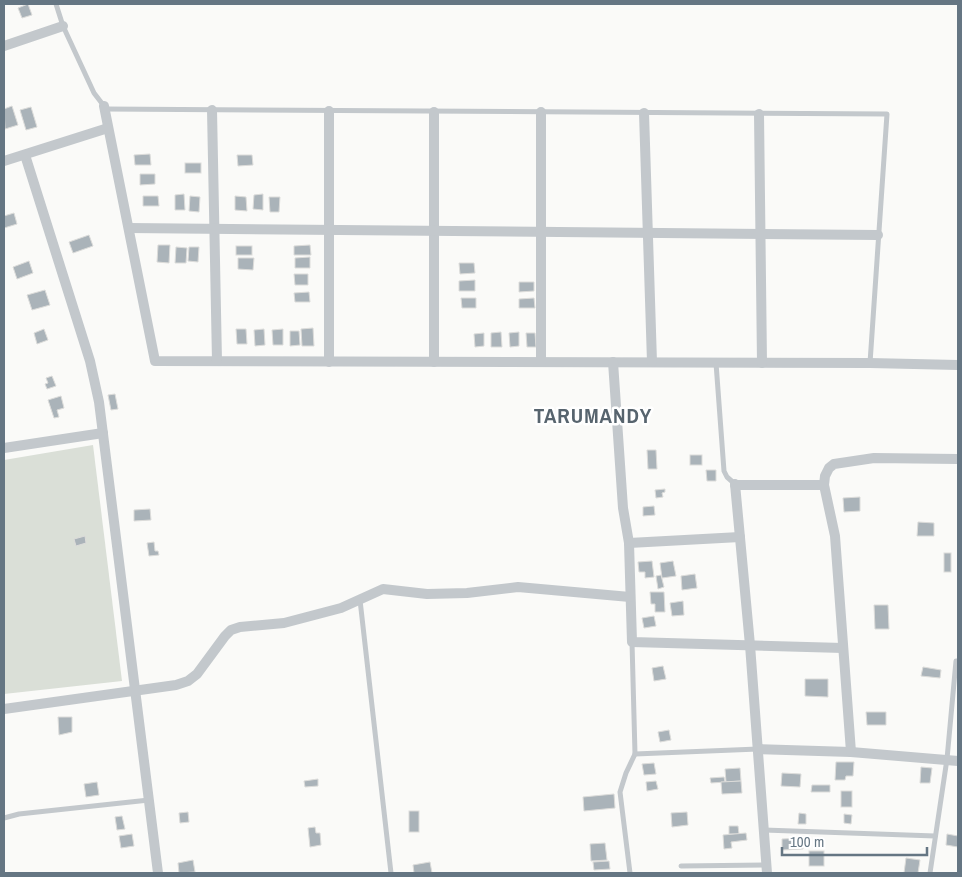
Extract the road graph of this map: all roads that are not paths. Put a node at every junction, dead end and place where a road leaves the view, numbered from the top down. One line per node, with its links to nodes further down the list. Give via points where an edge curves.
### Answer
1 (56, 4): 2 (lane)
2 (63, 26): 3 (street); 4 (lane)
3 (4, 46)
4 (104, 108): 5 (lane); 11 (street)
5 (212, 110): 6 (lane); 15 (street)
6 (329, 111): 7 (lane); 16 (street)
7 (434, 112): 8 (lane); 17 (street)
8 (541, 112): 9 (lane); 18 (street)
9 (644, 113): 10 (lane); 19 (street)
10 (759, 114): 20 (street); 21 (lane, via 887,114)
11 (108, 128): 12 (street); 14 (street)
12 (25, 155): 13 (street); 32 (street, via 90,361)
13 (4, 162)
14 (128, 228): 15 (street); 22 (street, via 155,361)
15 (214, 228): 16 (street); 22 (street)
16 (329, 230): 17 (street); 23 (street)
17 (434, 230): 18 (street); 24 (street)
18 (541, 232): 19 (street); 25 (street)
19 (648, 233): 20 (street); 27 (street)
20 (761, 234): 21 (street); 29 (street)
21 (878, 235): 30 (lane)
22 (217, 361): 23 (street)
23 (329, 362): 24 (street)
24 (434, 362): 25 (street)
25 (540, 362): 26 (street)
26 (613, 362): 27 (street); 38 (street, via 622,508)
27 (652, 362): 28 (street)
28 (716, 362): 29 (street); 35 (lane, via 724,471)
29 (762, 363): 30 (street)
30 (870, 363): 31 (street)
31 (958, 365)
32 (103, 433): 33 (street); 45 (street)
33 (4, 448)
34 (958, 459): 36 (street, via 874,458 839,463 829,468)
35 (735, 485): 36 (street); 37 (street)
36 (824, 485): 43 (street, via 835,536)
37 (740, 537): 38 (street); 42 (street)
38 (629, 543): 39 (street)
39 (630, 597): 40 (street, via 518,587 427,594 383,589); 41 (street)
40 (360, 600): 45 (street, via 284,623 240,626 225,636 197,674 188,681); 60 (lane)
41 (632, 642): 42 (street); 50 (lane)
42 (750, 645): 43 (street); 48 (street)
43 (843, 648): 49 (street)
44 (958, 661): 46 (lane)
45 (135, 691): 47 (street); 53 (street)
46 (955, 703): 51 (lane)
47 (4, 709)
48 (758, 749): 49 (street); 50 (lane); 55 (street)
49 (851, 752): 51 (street)
50 (635, 754): 61 (lane, via 620,792)
51 (947, 759): 52 (street); 56 (lane)
52 (958, 761)
53 (149, 800): 54 (lane); 59 (street)
54 (4, 818)
55 (763, 830): 56 (lane); 58 (street)
56 (935, 836): 62 (lane)
57 (681, 866): 58 (lane)
58 (766, 869)
59 (158, 873)
60 (390, 873)
61 (630, 873)
62 (930, 873)

